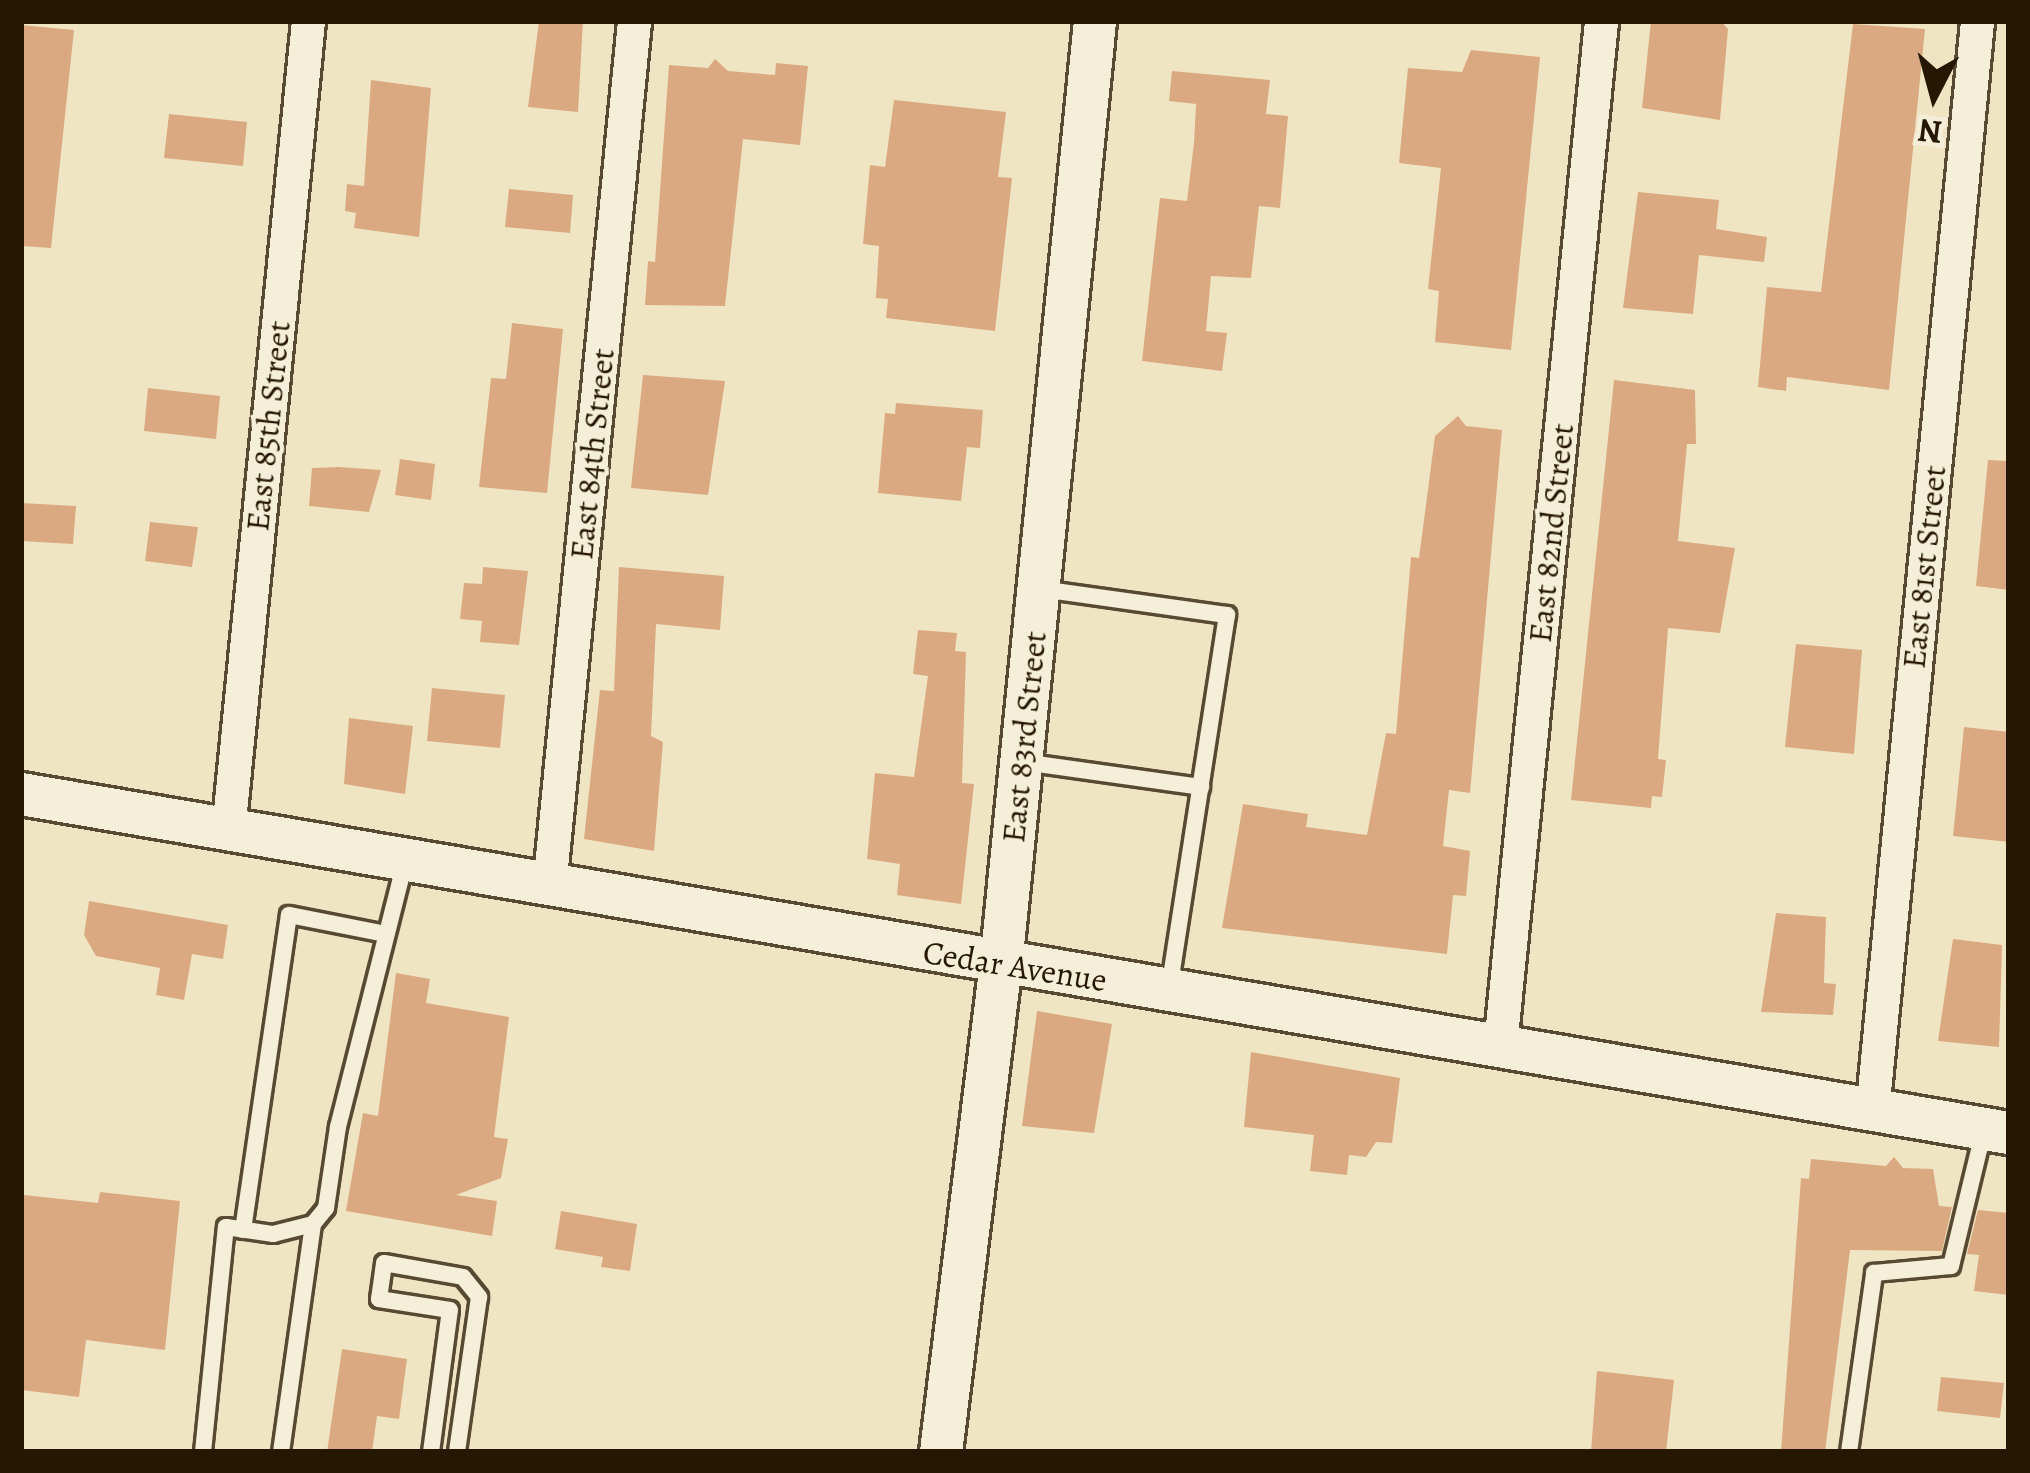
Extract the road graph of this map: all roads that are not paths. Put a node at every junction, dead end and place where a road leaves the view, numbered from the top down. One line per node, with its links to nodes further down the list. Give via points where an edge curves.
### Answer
1 (308, 21): 10 (street, East 85th Street)
2 (634, 21): 12 (street, East 84th Street)
3 (1095, 21): 6 (street, East 83rd Street)
4 (1601, 21): 16 (street, East 82nd Street)
5 (1977, 21): 17 (street, East 81st Street)
6 (1039, 588): 7 (street, East 83rd Street); 8 (lane, via 1227,615)
7 (1022, 761): 8 (lane); 14 (street, East 83rd Street)
8 (1201, 787): 15 (lane)
9 (21, 794): 10 (street, Cedar Avenue)
10 (228, 831): 11 (street, Cedar Avenue)
11 (406, 862): 12 (street, Cedar Avenue); 13 (lane)
12 (550, 887): 14 (street, Cedar Avenue)
13 (386, 934): 19 (lane, via 326,1208); 20 (lane, via 289,915)
14 (1001, 965): 15 (street, Cedar Avenue); 25 (street, East 83rd Street)
15 (1169, 992): 16 (street, Cedar Avenue)
16 (1500, 1046): 17 (street, Cedar Avenue)
17 (1872, 1112): 18 (street, Cedar Avenue)
18 (1996, 1131): 26 (lane, via 1952,1266 1874,1274)
19 (313, 1224): 20 (lane, via 273,1234); 22 (lane)
20 (243, 1229): 21 (lane, via 226,1227)
21 (202, 1452)
22 (281, 1452)
23 (431, 1452): 24 (lane, via 450,1310 379,1299 385,1263 463,1276 479,1297)
24 (457, 1452)
25 (941, 1452)
26 (1850, 1452)

